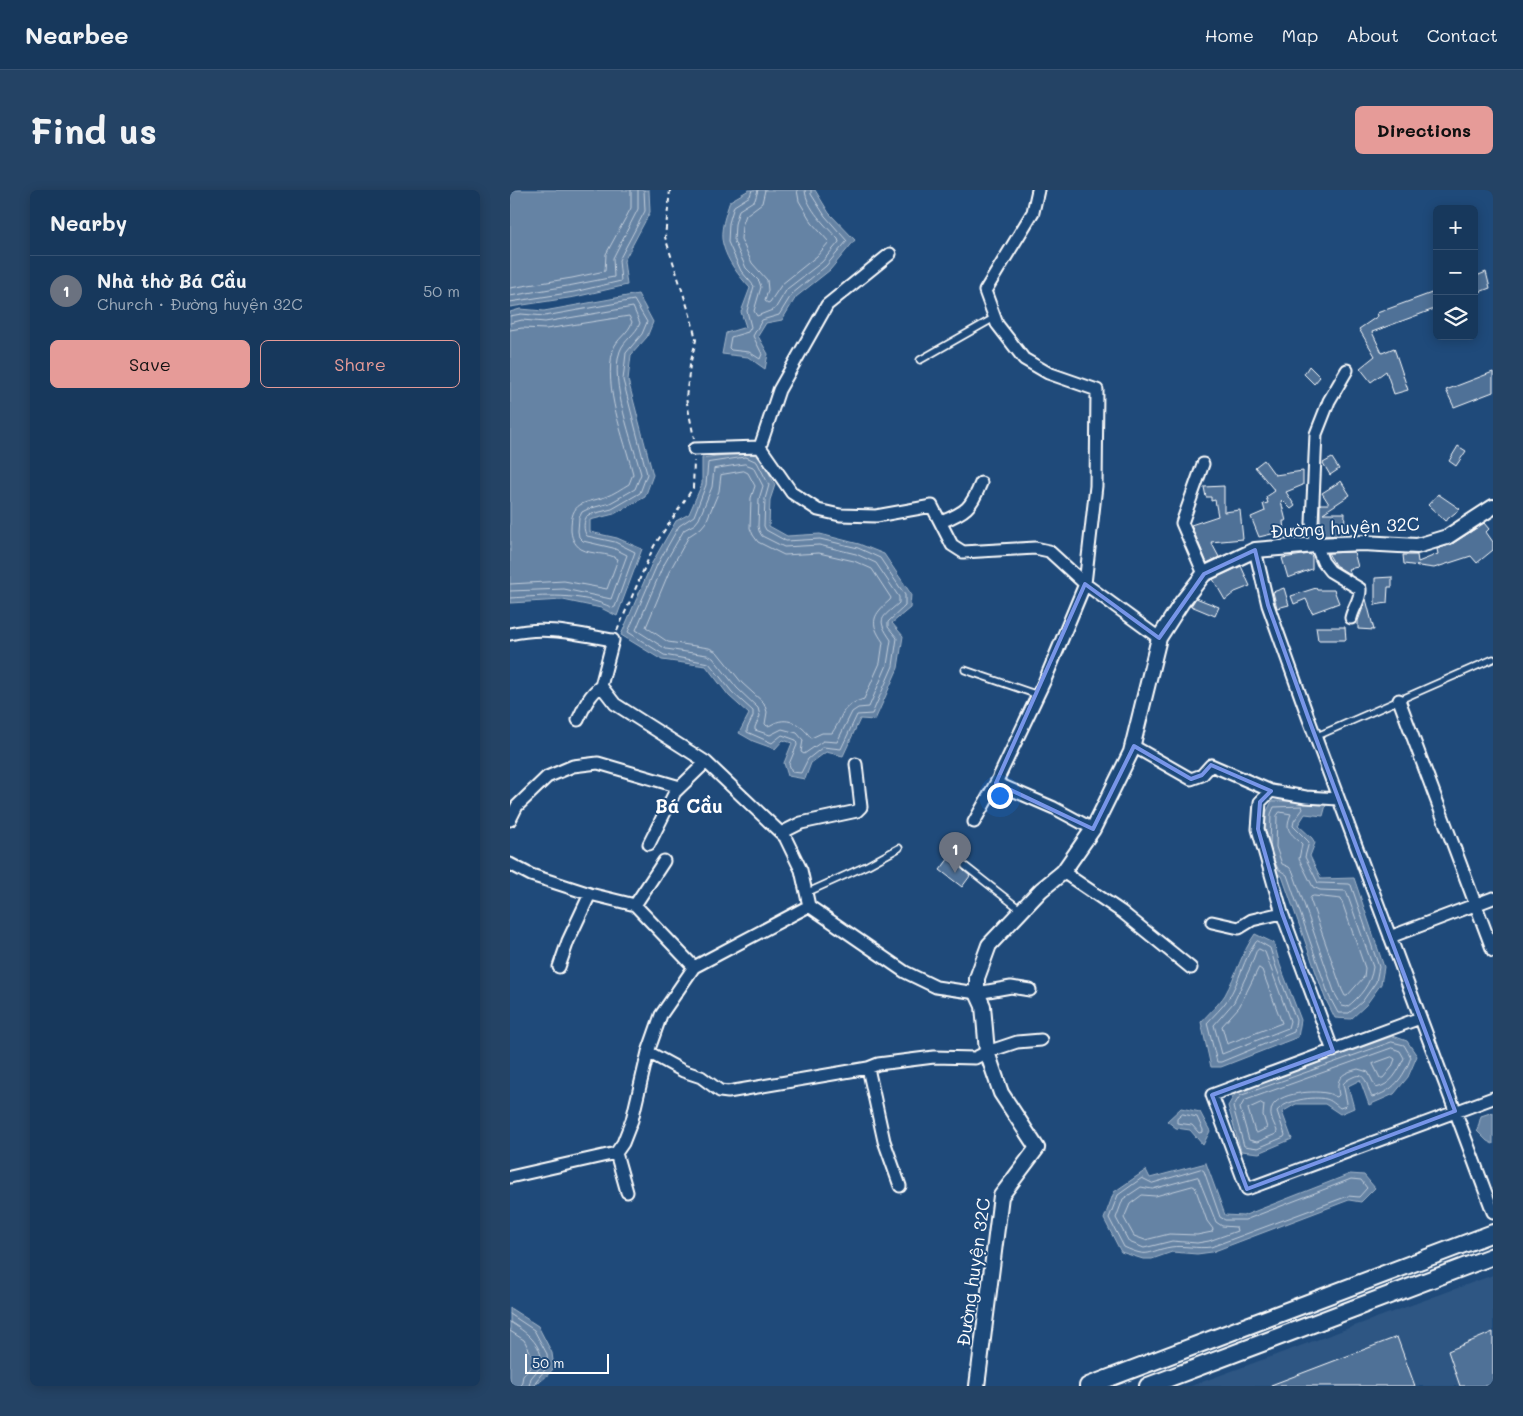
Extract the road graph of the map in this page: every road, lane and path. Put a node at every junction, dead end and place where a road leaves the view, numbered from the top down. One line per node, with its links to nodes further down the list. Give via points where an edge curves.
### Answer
1 (670, 190): 8 (path, via 665,237 696,340 686,398)
2 (1038, 190): 4 (street, via 1033,212 986,291)
3 (890, 254): 7 (street, via 827,305 779,390)
4 (994, 318): 5 (lane); 16 (street, via 1024,359 1048,373 1097,390 1096,486)
5 (920, 360)
6 (1347, 370): 13 (street, via 1329,401 1316,434 1312,523)
7 (760, 448): 8 (street); 12 (street, via 792,493 818,510 840,515 876,516 932,506)
8 (694, 449): 20 (path, via 693,488 654,546)
9 (1203, 464): 15 (street, via 1182,523)
10 (981, 483): 12 (street, via 974,501 961,514)
11 (1493, 506): 13 (street, Đường huyện 32C, via 1447,537 1417,546)
12 (941, 522): 16 (street, via 952,545 963,552 1035,548 1049,551)
13 (1316, 545): 14 (street, Đường huyện 32C); 17 (street, via 1330,571 1360,590)
14 (1255, 550): 15 (street, Đường huyện 32C); 27 (street, via 1268,605)
15 (1204, 574): 19 (street, Đường huyện 32C)
16 (1085, 584): 19 (street); 24 (street)
17 (1351, 618)
18 (510, 634): 20 (street, via 550,629)
19 (1159, 638): 28 (street, Đường huyện 32C)
20 (612, 640): 23 (street)
21 (1493, 659): 25 (lane)
22 (964, 670): 24 (lane)
23 (601, 686): 26 (street, via 588,699); 29 (street, via 615,704)
24 (1038, 695): 31 (street)
25 (1399, 700): 27 (lane); 48 (street)
26 (578, 720)
27 (1315, 738): 34 (street)
28 (1133, 746): 33 (street, via 1192,778 1202,775 1211,765); 37 (street, Đường huyện 32C)
29 (706, 762): 32 (street); 38 (street)
30 (856, 764): 38 (street, via 861,807 857,811 801,823)
31 (996, 783): 36 (street); 37 (street)
32 (680, 788): 35 (street, via 598,762 573,766 547,777 517,806); 39 (street, via 675,792)
33 (1271, 791): 34 (street); 52 (street, via 1260,802 1258,829)
34 (1338, 798): 54 (street)
35 (510, 820)
36 (974, 822)
37 (1093, 829): 44 (street, Đường huyện 32C)
38 (781, 833): 45 (street, via 801,870)
39 (650, 844)
40 (899, 848): 45 (lane)
41 (664, 861): 49 (street)
42 (510, 864): 46 (street, via 531,875)
43 (965, 866): 51 (lane)
44 (1063, 872): 51 (street, Đường huyện 32C); 58 (street, via 1122,912)
45 (806, 893): 50 (street)
46 (590, 894): 49 (street); 56 (street)
47 (1493, 898): 48 (street)
48 (1476, 904): 54 (street); 55 (street)
49 (635, 906): 57 (street)
50 (809, 906): 57 (street); 60 (street, via 906,972 936,987)
51 (1022, 910): 60 (street, Đường huyện 32C, via 989,945 977,978)
52 (1282, 914): 53 (street, via 1252,920 1239,928); 63 (street)
53 (1212, 922)
54 (1390, 936): 61 (street)
55 (1493, 951)
56 (559, 967)
57 (694, 968): 64 (street, via 661,1015)
58 (1191, 968)
59 (1030, 990): 60 (street, via 1011,987)
60 (977, 993): 65 (street, Đường huyện 32C, via 983,1006)
61 (1420, 1018): 63 (street); 68 (street)
62 (1041, 1040): 65 (street, via 1017,1042)
63 (1333, 1051): 68 (street, via 1212,1095 1247,1188)
64 (648, 1052): 66 (street, via 701,1077 720,1091 728,1092); 69 (street, via 632,1120)
65 (986, 1052): 66 (street, via 975,1058 934,1057); 77 (street, Đường huyện 32C, via 1001,1093 1037,1148 1001,1196)
66 (868, 1068): 71 (street, via 884,1141)
67 (1493, 1098): 68 (street)
68 (1455, 1111): 73 (street)
69 (616, 1153): 70 (street); 72 (street)
70 (510, 1176)
71 (900, 1186)
72 (627, 1192)
73 (1493, 1212)
74 (1493, 1233): 76 (main road)
75 (1493, 1256): 79 (main road)
76 (1126, 1379): 78 (main road)
77 (977, 1386)
78 (1088, 1386)
79 (1148, 1386)

